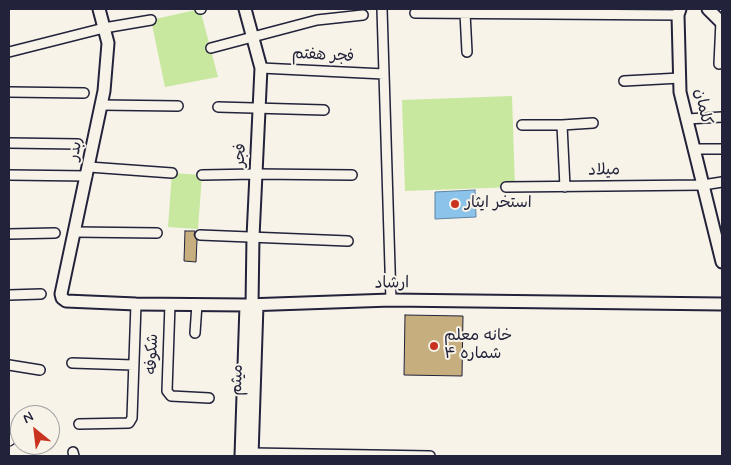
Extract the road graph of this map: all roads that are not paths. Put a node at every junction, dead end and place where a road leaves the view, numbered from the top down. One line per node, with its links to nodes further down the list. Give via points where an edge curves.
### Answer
1 (99, 9): 13 (street, بدر)
2 (245, 9): 14 (street, فجر)
3 (382, 9): 20 (street)
4 (708, 9): 12 (street)
5 (677, 11): 7 (street); 21 (street, کلمان)
6 (590, 12): 7 (street); 9 (street)
7 (630, 12)
8 (415, 13): 9 (street)
9 (465, 14): 17 (street)
10 (363, 15): 14 (street, via 318,20)
11 (150, 20): 13 (street)
12 (722, 22): 18 (street)
13 (104, 28): 16 (street); 25 (street, بدر, via 108,43)
14 (253, 37): 15 (street); 19 (street, فجر)
15 (211, 48)
16 (9, 52)
17 (467, 52)
18 (719, 64)
19 (261, 68): 20 (street, فجر هفتم); 28 (street, فجر)
20 (384, 74): 61 (street)
21 (680, 78): 22 (street); 31 (street, کلمان)
22 (624, 80)
23 (9, 92): 24 (street)
24 (84, 93)
25 (101, 105): 26 (street); 39 (street, بدر)
26 (178, 106)
27 (218, 106): 28 (street)
28 (259, 107): 29 (street); 41 (street, فجر)
29 (324, 110)
30 (722, 117): 31 (street)
31 (687, 119): 37 (street, کلمان)
32 (593, 123): 33 (street)
33 (562, 125): 34 (street); 48 (street)
34 (522, 126)
35 (9, 142): 36 (street)
36 (78, 144)
37 (694, 149): 38 (street); 46 (street, کلمان)
38 (722, 149)
39 (88, 171): 40 (street); 42 (street); 50 (street, بدر)
40 (172, 173)
41 (256, 174): 43 (street); 44 (street); 55 (street, فجر)
42 (9, 175)
43 (202, 175)
44 (352, 175)
45 (722, 182): 46 (street, میلاد)
46 (703, 185): 48 (street, میلاد); 49 (street, کلمان)
47 (506, 187): 48 (street, میلاد)
48 (565, 187)
49 (717, 220): 57 (street, کلمان)
50 (75, 232): 52 (street); 60 (street, بدر)
51 (55, 233): 53 (street)
52 (157, 233)
53 (9, 234)
54 (200, 235): 55 (street)
55 (253, 237): 56 (street); 66 (street, فجر)
56 (348, 241)
57 (722, 262)
58 (41, 294): 59 (street)
59 (9, 295)
60 (62, 298): 62 (street, ارشاد, via 66,301)
61 (391, 300): 65 (street, ارشاد); 66 (street, ارشاد)
62 (136, 304): 63 (street, ارشاد); 70 (street)
63 (170, 304): 64 (street, ارشاد); 72 (street, شکوفه, via 167,391 171,396)
64 (197, 304): 66 (street, ارشاد); 67 (street)
65 (722, 304)
66 (252, 305): 74 (street, میثم)
67 (195, 333)
68 (72, 363): 70 (street)
69 (9, 365): 71 (street)
70 (133, 365): 73 (street, via 129,423)
71 (40, 370)
72 (209, 398)
73 (79, 424)
74 (248, 455): 75 (street)
75 (353, 456): 76 (street)
76 (430, 456)

